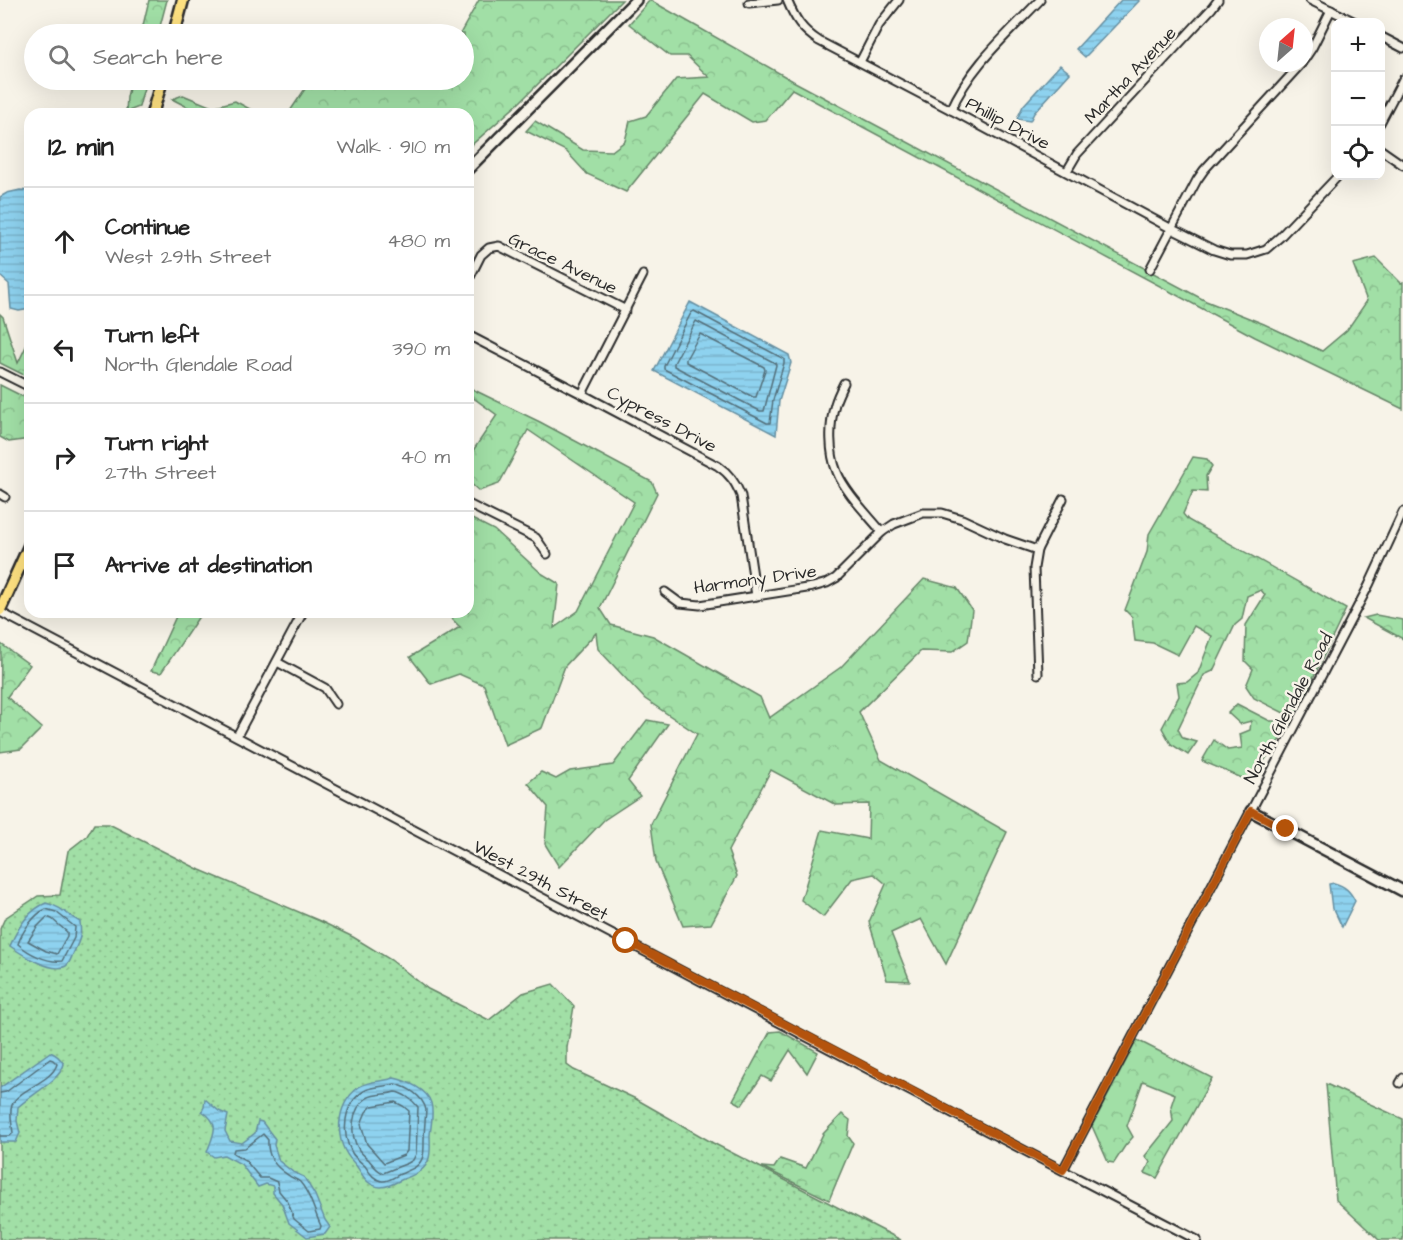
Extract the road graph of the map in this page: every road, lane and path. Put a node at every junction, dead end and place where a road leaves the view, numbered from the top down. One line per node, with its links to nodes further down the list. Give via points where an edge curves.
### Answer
1 (183, 0): 12 (main road)
2 (636, 0): 24 (street)
3 (778, 0): 9 (street)
4 (787, 0): 16 (street, Phillip Drive, via 807,33)
5 (899, 0): 16 (street, via 879,25)
6 (1040, 0): 21 (street, via 977,67)
7 (1218, 0): 26 (street, Martha Avenue, via 1077,154)
8 (1310, 0): 10 (street)
9 (749, 3)
10 (1331, 10): 11 (street); 14 (street)
11 (1347, 18)
12 (177, 24)
13 (1385, 39): 15 (street)
14 (1313, 46)
15 (1403, 48)
16 (860, 62): 21 (street, Phillip Drive)
17 (1293, 72): 28 (street, via 1204,170)
18 (1403, 79): 22 (street)
19 (159, 90): 20 (main road)
20 (154, 108)
21 (951, 110): 26 (street, Phillip Drive)
22 (1385, 113)
23 (1385, 152): 25 (street)
24 (474, 163)
25 (1403, 165)
26 (1067, 171): 28 (street, Phillip Drive)
27 (1334, 180): 28 (street, Phillip Drive, via 1280,237 1266,249 1247,255 1214,250)
28 (1172, 229): 30 (street)
29 (474, 268): 32 (street, Grace Avenue, via 481,255 499,246)
30 (1150, 269)
31 (643, 275): 32 (street)
32 (626, 310): 37 (street)
33 (474, 338): 37 (street, Cypress Drive)
34 (0, 372): 36 (street)
35 (844, 383): 41 (street, via 831,424 837,473)
36 (24, 384)
37 (582, 394): 46 (street, Cypress Drive, via 727,472 741,496)
38 (1063, 499): 42 (street)
39 (474, 507): 43 (street, via 536,538)
40 (1403, 513): 53 (street, North Glendale Road)
41 (882, 532): 42 (street, Harmony Drive, via 912,516 942,513); 46 (street, Harmony Drive, via 827,583)
42 (1037, 550): 50 (street, via 1034,568)
43 (547, 554)
44 (24, 557): 47 (main road)
45 (665, 592): 46 (street, Harmony Drive, via 680,603 700,605)
46 (756, 596)
47 (0, 611): 52 (street, West 29th Street)
48 (300, 618): 49 (street)
49 (277, 662): 51 (street, via 325,688); 52 (street)
50 (1038, 674)
51 (336, 704)
52 (237, 736): 55 (street, West 29th Street)
53 (1251, 811): 54 (street); 55 (street, North Glendale Road)
54 (1403, 891)
55 (1063, 1170): 56 (street, West 29th Street)
56 (1197, 1240)

